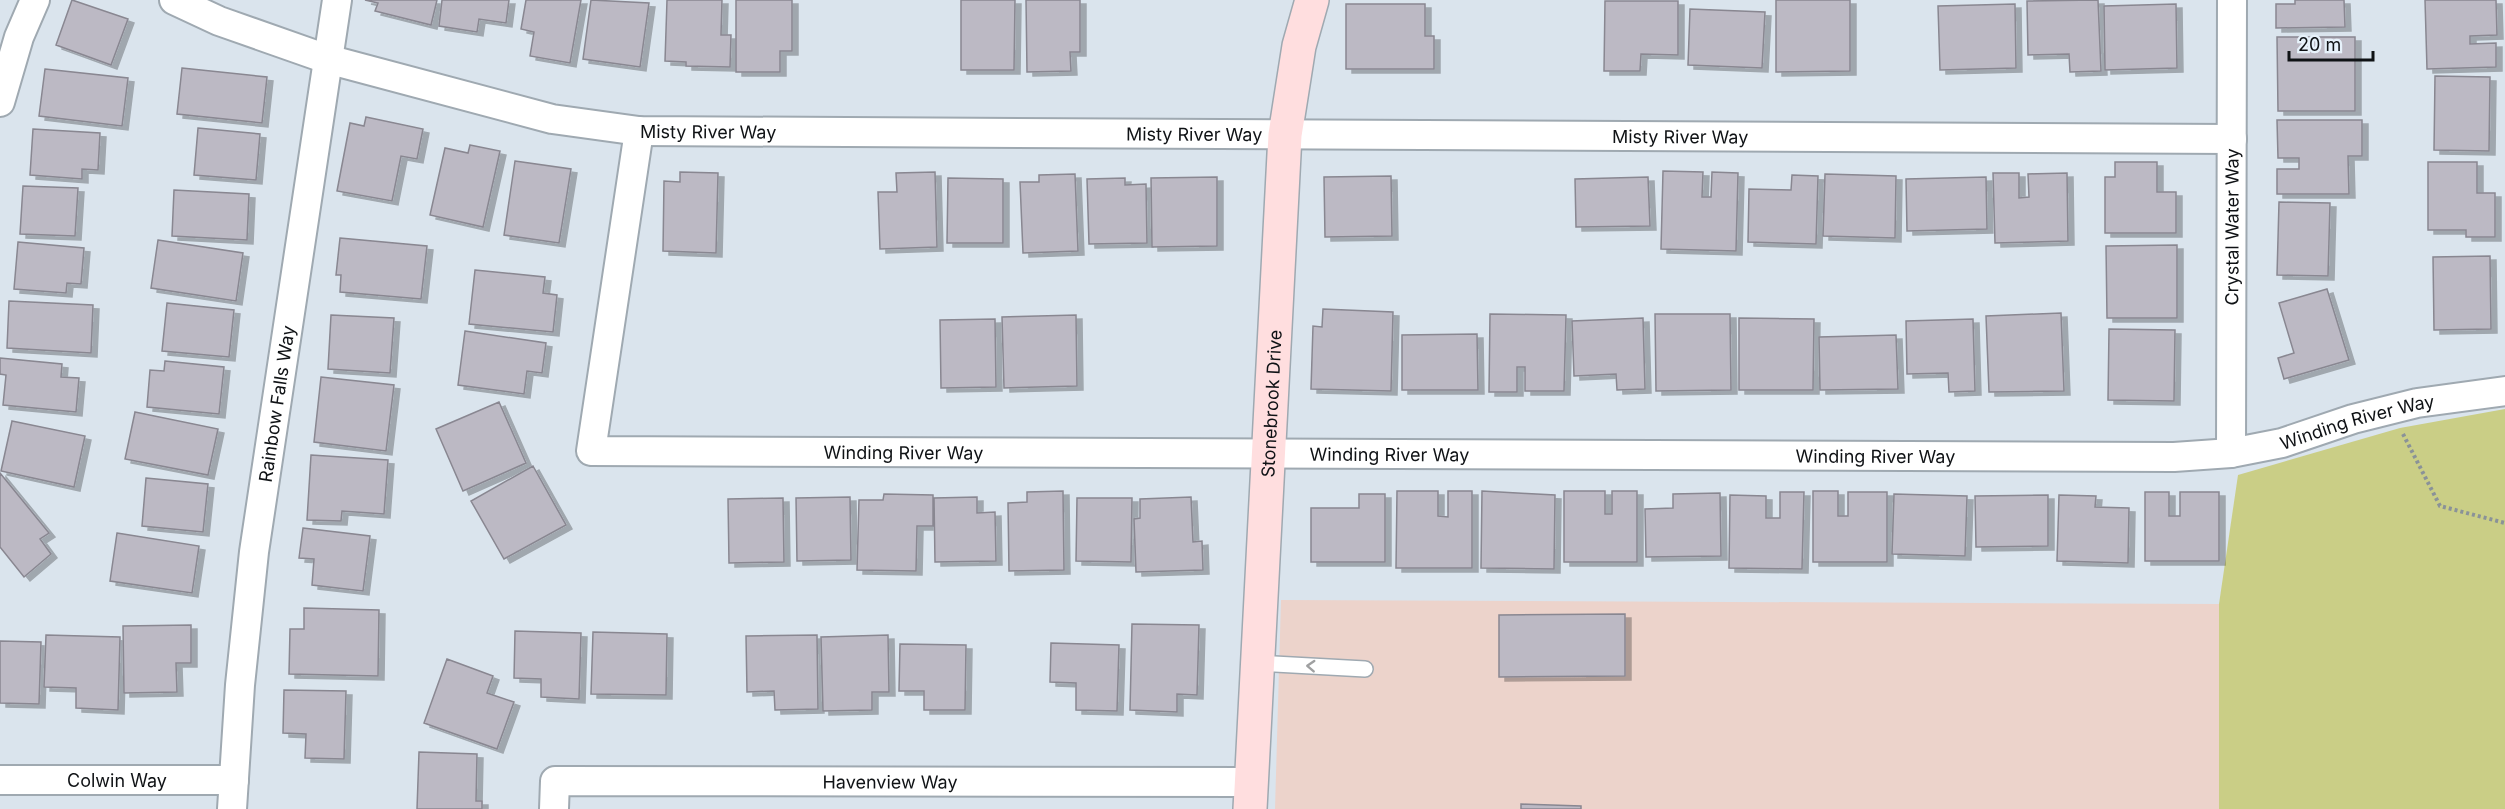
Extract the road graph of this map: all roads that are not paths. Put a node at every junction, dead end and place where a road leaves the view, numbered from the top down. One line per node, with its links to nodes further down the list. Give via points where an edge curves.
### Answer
1 (35, 0): 7 (street, via 19,37)
2 (174, 0): 6 (street, Misty River Way, via 219,21)
3 (337, 0): 6 (street, Rainbow Falls Way)
4 (1312, 0): 9 (street, Stonebrook Drive, via 1299,46)
5 (2232, 0): 10 (street, Crystal Water Way)
6 (327, 59): 8 (street, Misty River Way, via 552,119); 17 (street, Rainbow Falls Way, via 254,552)
7 (0, 102)
8 (639, 131): 9 (street, Misty River Way); 13 (street, Winding River Way, via 591,451)
9 (1285, 135): 10 (street, Misty River Way); 13 (street, Stonebrook Drive)
10 (2232, 139): 12 (street, Crystal Water Way)
11 (2505, 391): 12 (street, Winding River Way, via 2400,407 2282,443)
12 (2231, 453): 13 (street, Winding River Way, via 2174,457)
13 (1268, 454): 14 (street, Stonebrook Drive)
14 (1258, 663): 15 (lane, one-way to 14); 18 (street, Stonebrook Drive)
15 (1365, 669)
16 (0, 780): 17 (street, Colwin Way)
17 (234, 780): 19 (street, Rainbow Falls Way)
18 (1251, 795): 20 (street, Havenview Way, via 555,781)
19 (232, 809)
20 (554, 809)

